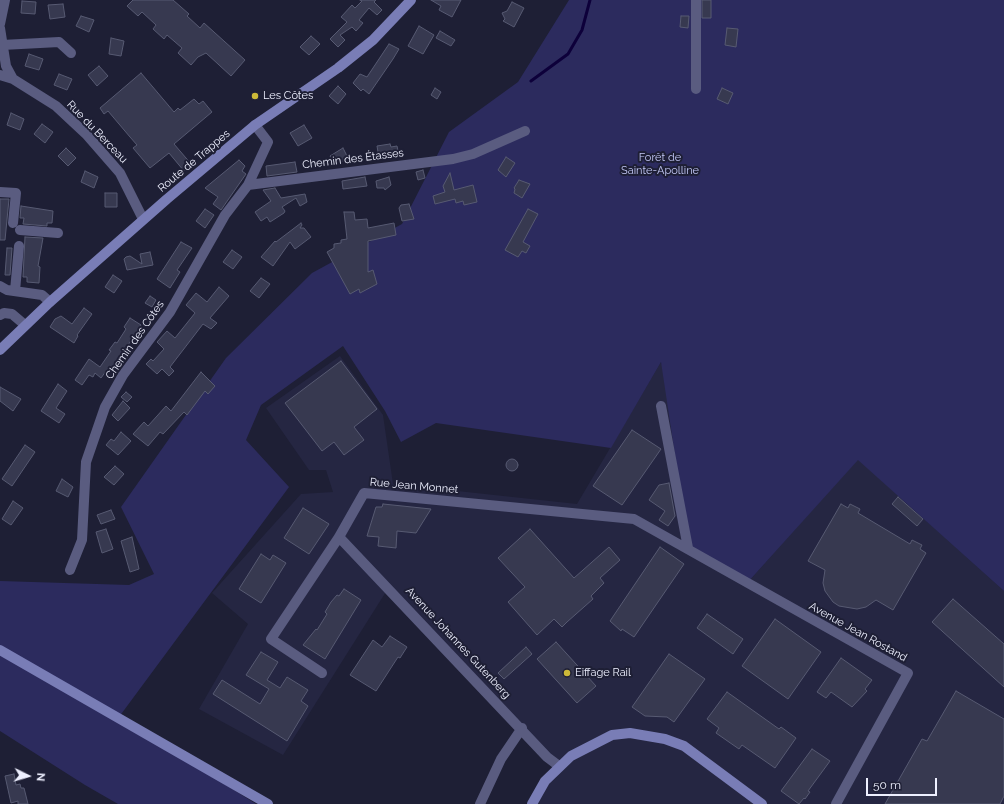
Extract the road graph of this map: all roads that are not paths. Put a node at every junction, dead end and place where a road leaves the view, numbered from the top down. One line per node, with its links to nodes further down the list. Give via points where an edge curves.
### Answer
1 (5, 0): 4 (street)
2 (411, 0): 11 (main road, Route de Trappes, via 373,40 338,68)
3 (696, 0): 10 (street)
4 (0, 24)
5 (0, 28): 6 (street)
6 (2, 45): 7 (street, via 59,42); 9 (street, via 6,66)
7 (71, 53)
8 (0, 75): 9 (street, Rue du Berceau)
9 (13, 79): 15 (street, Rue du Berceau, via 56,106 86,134 120,173)
10 (696, 89)
11 (255, 124): 13 (street, via 268,142); 15 (main road, Route de Trappes)
12 (525, 130): 13 (street, Chemin des Étasses, via 473,154 453,159)
13 (248, 185): 27 (street, Chemin des Côtes, via 226,215 170,312 123,375 105,407 86,462 82,540)
14 (0, 192): 16 (street, via 16,193 17,227)
15 (143, 220): 20 (main road, Route de Trappes)
16 (58, 233)
17 (19, 246): 19 (street)
18 (0, 286): 19 (street)
19 (15, 291): 20 (street, via 42,295)
20 (50, 302): 22 (main road, Route de Trappes)
21 (0, 315): 22 (street, via 12,314)
22 (25, 325): 23 (main road, Route de Trappes)
23 (0, 350)
24 (661, 406): 26 (street)
25 (339, 537): 26 (street, Rue Jean Monnet, via 364,493 634,519); 29 (street, Rue Jean Monnet, via 271,639); 30 (street, Avenue Johannes Gutenberg)
26 (688, 548): 36 (street, Avenue Jean Rostand, via 908,673)
27 (70, 570)
28 (0, 650): 32 (main road)
29 (322, 673)
30 (522, 728): 31 (street, Avenue Johannes Gutenberg); 33 (street, via 501,759)
31 (559, 766): 34 (main road, via 545,781); 35 (main road, via 571,756 612,735 630,733 665,739 693,752)
32 (268, 804)
33 (480, 804)
34 (532, 804)
35 (762, 804)
36 (836, 804)

